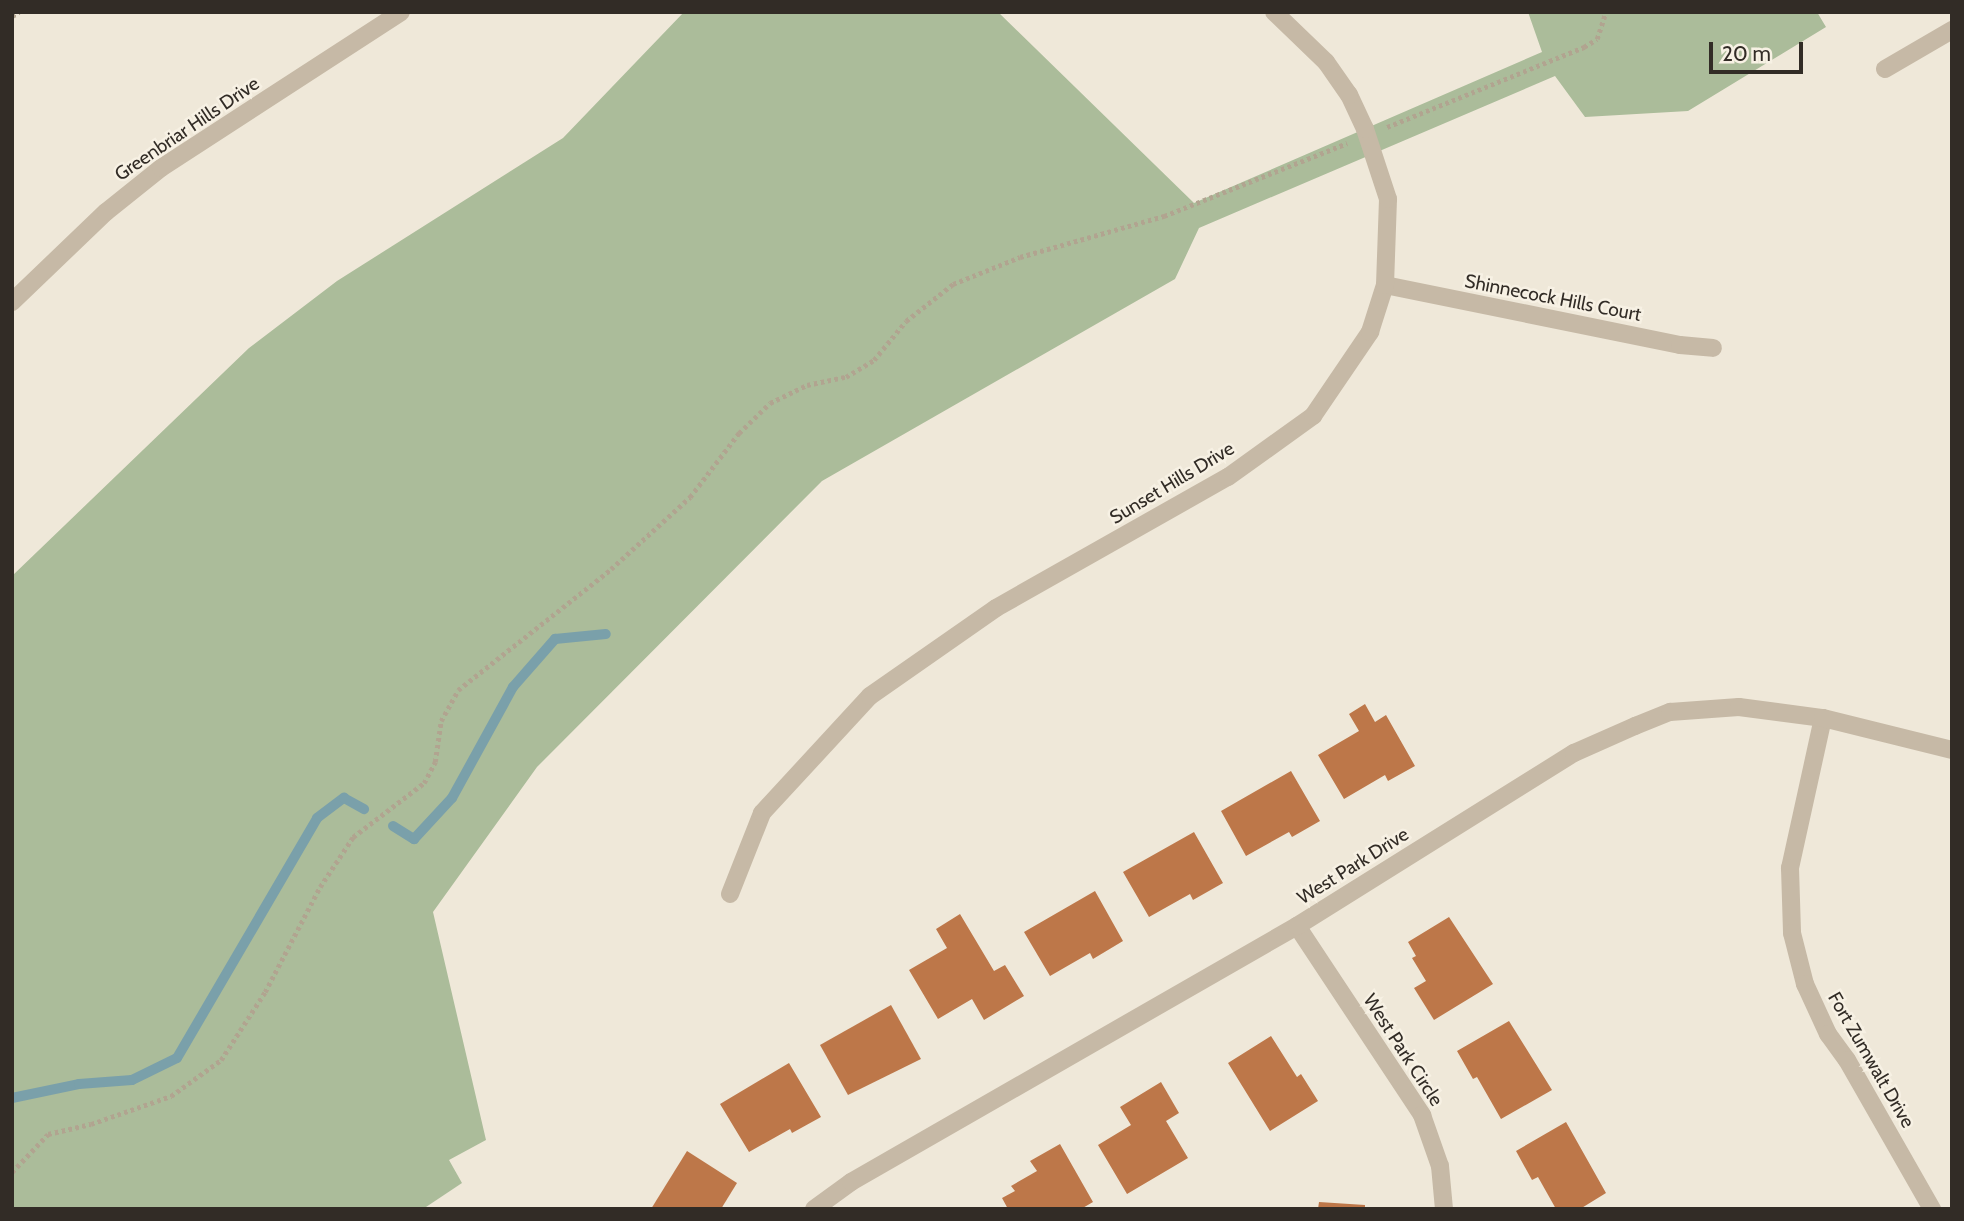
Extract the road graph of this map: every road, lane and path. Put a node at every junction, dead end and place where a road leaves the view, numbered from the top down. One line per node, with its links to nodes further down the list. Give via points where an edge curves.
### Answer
1 (19, 12): 5 (path)
2 (401, 12): 10 (street, Greenbriar Hills Drive, via 161,168 106,212)
3 (1274, 12): 8 (street, Sunset Hills Drive, via 1326,62 1349,95)
4 (1606, 12): 8 (path, via 1597,39 1584,47)
5 (12, 16)
6 (1952, 30): 7 (street)
7 (1885, 69)
8 (1367, 135): 9 (street, Sunset Hills Drive, via 1388,199); 16 (path, via 1164,216 1020,257 953,284 906,321 874,360 846,377 807,385 770,403 739,433 690,496 611,569 458,690 441,721 435,762 424,783 353,837 221,1060 171,1096 48,1134)
9 (1385, 285): 11 (street, Shinnecock Hills Court); 14 (street, Sunset Hills Drive, via 1370,332 1313,416 1228,477 996,608 870,696 762,813)
10 (12, 302)
11 (1713, 348)
12 (1823, 718): 13 (street, West Park Drive); 15 (street, West Park Drive, via 1739,707 1670,712 1574,753); 19 (street, Fort Zumwalt Drive, via 1792,857 1792,933 1805,984 1823,1024)
13 (1952, 750)
14 (730, 894)
15 (1297, 926): 17 (street, West Park Drive, via 851,1182); 18 (street, West Park Circle, via 1422,1115 1440,1167)
16 (12, 1171)
17 (814, 1209)
18 (1444, 1209)
19 (1932, 1209)

